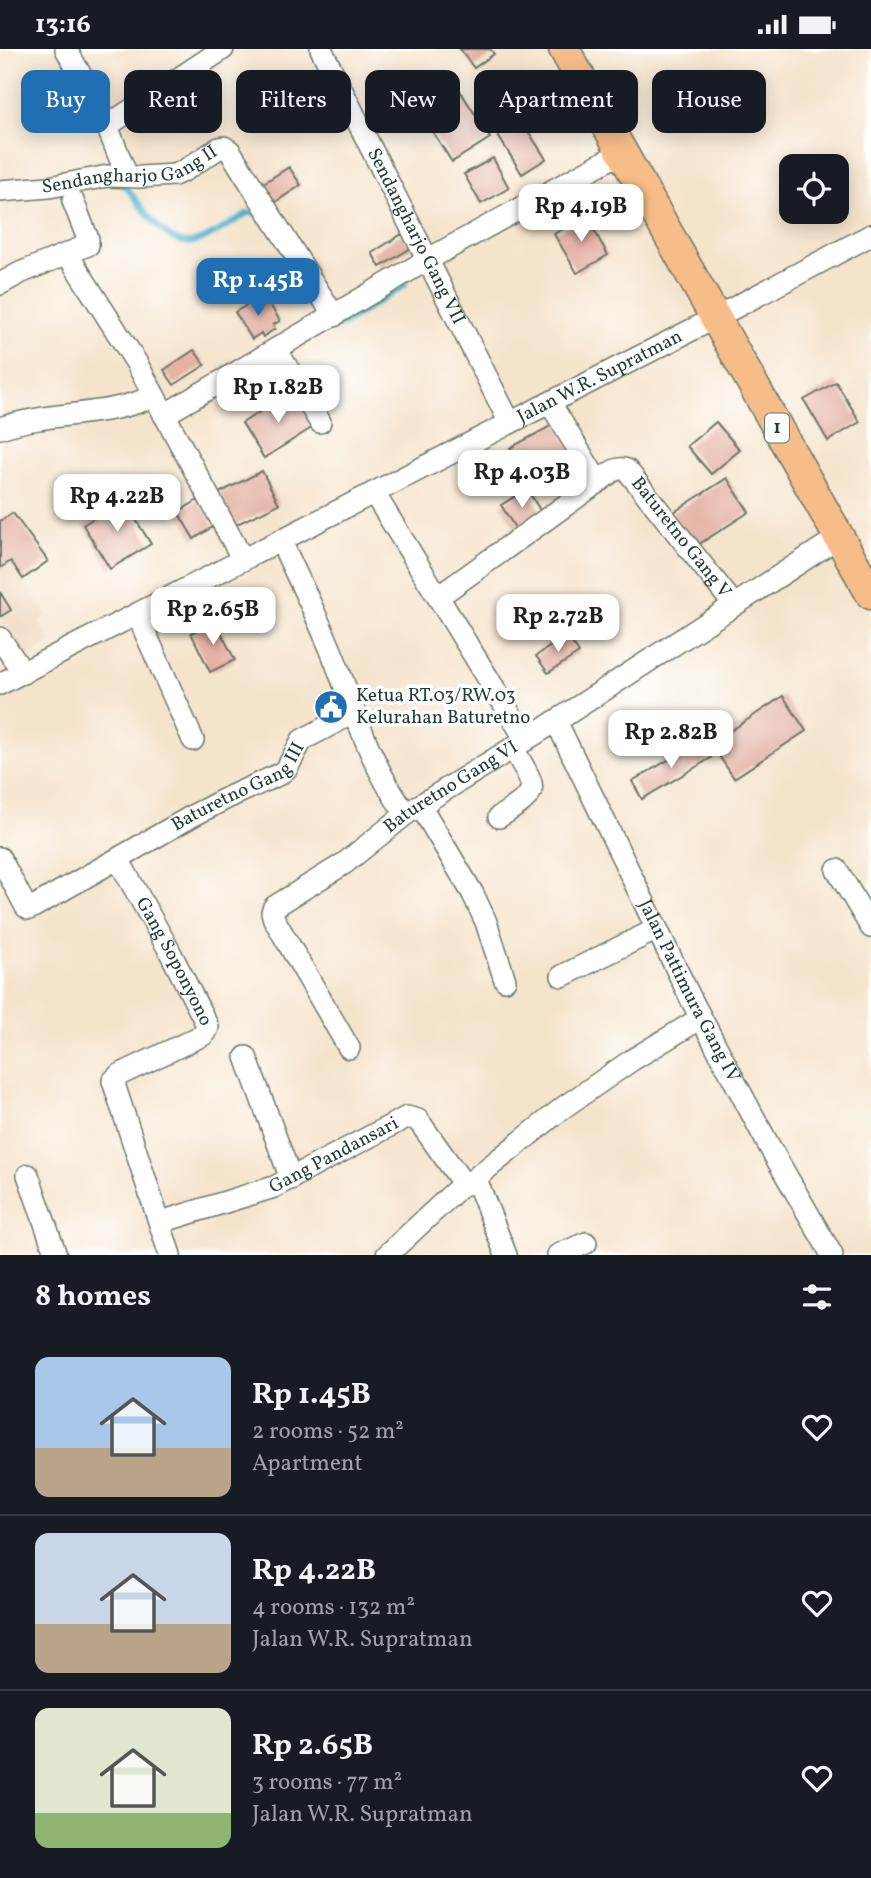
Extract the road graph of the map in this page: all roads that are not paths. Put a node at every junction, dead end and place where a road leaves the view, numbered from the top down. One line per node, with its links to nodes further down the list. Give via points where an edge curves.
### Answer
1 (66, 49): 5 (street)
2 (222, 49): 6 (street)
3 (321, 49): 14 (street, Sendangharjo Gang VII)
4 (564, 49): 8 (highway, 1)
5 (78, 70)
6 (110, 124)
7 (110, 133): 9 (street)
8 (622, 152): 14 (street); 17 (highway, 1)
9 (127, 176): 10 (street, Sendangharjo Gang II); 16 (street, Sendangharjo Gang II, via 179,173 219,148 228,149)
10 (0, 191)
11 (73, 201): 13 (street, via 89,244)
12 (871, 235): 17 (street, Jalan W.R. Supratman)
13 (68, 255): 15 (street); 20 (street)
14 (431, 267): 16 (street); 22 (street, Sendangharjo Gang VII)
15 (0, 284)
16 (334, 316): 18 (street)
17 (715, 318): 19 (street, Jalan W.R. Supratman); 26 (highway, 1)
18 (276, 349): 20 (street); 21 (street)
19 (550, 403): 22 (street, Jalan W.R. Supratman); 24 (street, Baturetno Gang V)
20 (159, 405): 23 (street, via 40,418); 28 (street)
21 (320, 422)
22 (510, 423): 25 (street, Jalan W.R. Supratman)
23 (0, 428)
24 (598, 482): 30 (street); 31 (street, Baturetno Gang V, via 616,469 627,470)
25 (374, 493): 27 (street, Jalan W.R. Supratman); 30 (street)
26 (839, 537): 29 (highway, 1); 31 (street, Baturetno Gang VI)
27 (281, 541): 28 (street, Jalan W.R. Supratman); 36 (street)
28 (243, 560): 32 (street, Jalan W.R. Supratman)
29 (871, 594)
30 (438, 597): 39 (street)
31 (734, 605): 37 (street, Baturetno Gang VI)
32 (137, 614): 34 (street, Jalan W.R. Supratman); 38 (street)
33 (0, 638): 34 (street)
34 (23, 673): 35 (street, Jalan W.R. Supratman)
35 (0, 684)
36 (353, 713): 40 (street, via 379,769); 43 (street, Baturetno Gang III, via 302,740 280,774)
37 (556, 721): 39 (street, Baturetno Gang VI); 47 (street, Jalan Pattimura Gang IV)
38 (193, 740)
39 (519, 744): 40 (street, Baturetno Gang VI); 41 (street, via 532,788 525,800)
40 (413, 809): 49 (street, via 473,894); 51 (street, Baturetno Gang VI, via 272,912)
41 (499, 817)
42 (0, 858): 45 (street)
43 (118, 859): 45 (street, Baturetno Gang III, via 31,908); 56 (street, Gang Soponyono, via 208,1029 113,1081)
44 (837, 870): 46 (street)
45 (7, 888)
46 (871, 927)
47 (657, 929): 48 (street); 50 (street, Jalan Pattimura Gang IV)
48 (562, 975)
49 (505, 981)
50 (701, 1018): 55 (street, via 564,1107); 63 (street, Jalan Pattimura Gang IV)
51 (349, 1048)
52 (246, 1057): 54 (street)
53 (28, 1175): 58 (street)
54 (291, 1179): 55 (street, Gang Pandansari, via 411,1117); 56 (street, Gang Pandansari)
55 (470, 1181): 60 (street); 61 (street, Gang Pandansari)
56 (160, 1222): 59 (street, Gang Soponyono)
57 (586, 1243): 62 (street)
58 (56, 1255)
59 (170, 1255)
60 (387, 1255)
61 (506, 1255)
62 (558, 1255)
63 (832, 1255)

